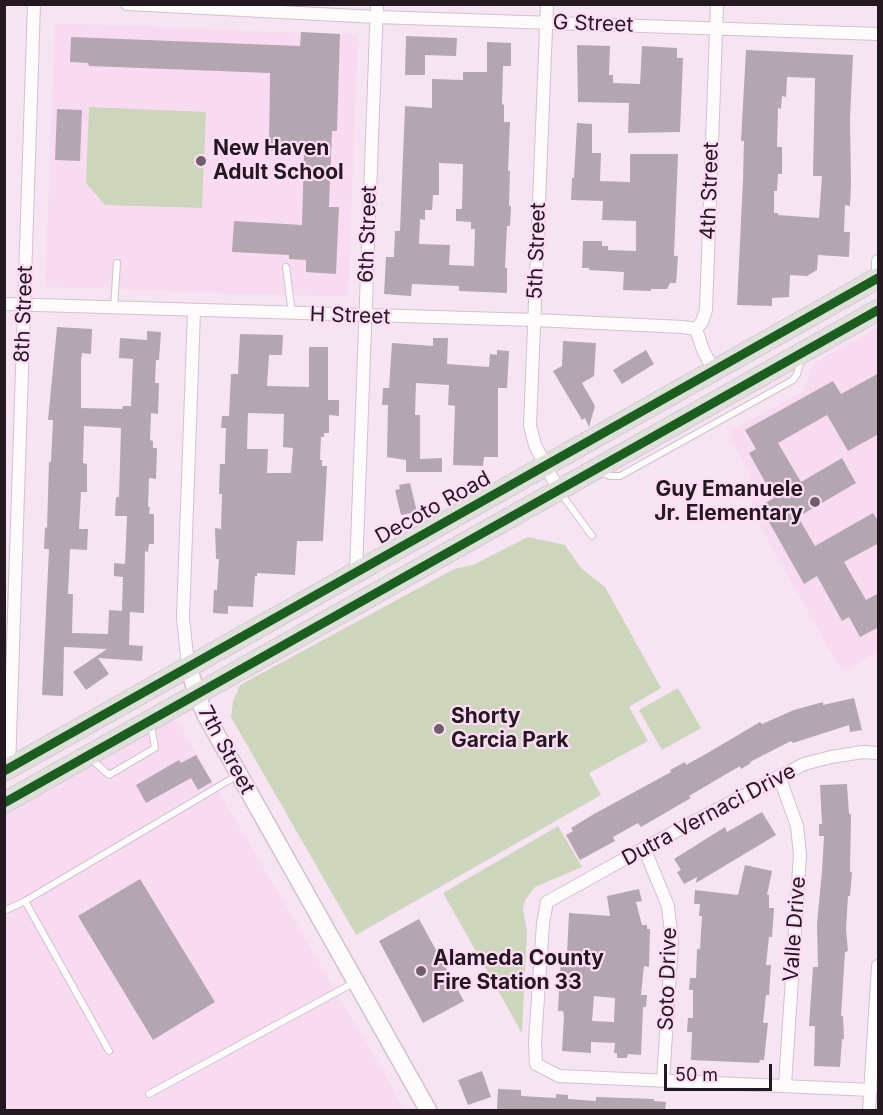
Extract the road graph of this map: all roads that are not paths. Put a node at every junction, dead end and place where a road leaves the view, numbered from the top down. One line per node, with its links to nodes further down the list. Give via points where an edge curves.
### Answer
1 (34, 4): 15 (street, 8th Street)
2 (127, 4): 5 (street, G Street)
3 (547, 4): 7 (street, 5th Street)
4 (717, 4): 8 (street, 4th Street)
5 (208, 6): 6 (street, G Street)
6 (377, 11): 7 (street, G Street); 20 (street, 6th Street)
7 (546, 23): 8 (street, G Street); 21 (street, 5th Street)
8 (717, 28): 9 (street, G Street); 22 (street, 4th Street, via 706,310)
9 (879, 34)
10 (879, 261): 13 (street)
11 (117, 263): 16 (lane)
12 (286, 267): 19 (lane)
13 (878, 278): 23 (main road, Decoto Road)
14 (4, 304): 15 (street, H Street)
15 (24, 304): 16 (street, H Street); 33 (street, 8th Street)
16 (114, 308): 18 (street, H Street)
17 (879, 310): 25 (main road)
18 (194, 311): 19 (street, H Street); 28 (street, 7th Street, via 183,618)
19 (292, 314): 20 (street, H Street)
20 (365, 316): 21 (street, H Street); 27 (street, 6th Street)
21 (535, 320): 22 (street, H Street); 24 (street, 5th Street, via 530,426)
22 (696, 329): 23 (street)
23 (714, 371): 24 (main road, Decoto Road)
24 (545, 466): 25 (street, 5th Street); 27 (main road, Decoto Road)
25 (560, 491): 26 (lane); 29 (main road)
26 (592, 536)
27 (356, 571): 28 (main road, Decoto Road)
28 (188, 665): 29 (street, 7th Street); 33 (main road, Decoto Road)
29 (197, 695): 30 (main road); 34 (street, 7th Street)
30 (150, 722): 32 (main road); 32 (lane, via 155,748 109,775)
31 (879, 753): 35 (street, Dutra Vernaci Drive, via 831,756)
32 (88, 756): 36 (main road)
33 (7, 769)
34 (239, 775): 38 (lane); 41 (street, 7th Street)
35 (779, 776): 37 (street, Dutra Vernaci Drive); 44 (street, Valle Drive, via 797,826 800,855)
36 (4, 803)
37 (644, 848): 43 (street, Soto Drive, via 668,906 672,942); 43 (street, Dutra Vernaci Drive, via 547,902 536,1064 559,1076)
38 (25, 901): 39 (lane); 42 (lane)
39 (4, 911)
40 (879, 966): 45 (street)
41 (355, 982): 46 (lane); 47 (street, 7th Street)
42 (109, 1051)
43 (663, 1080): 44 (street)
44 (785, 1085): 45 (street)
45 (871, 1090): 48 (street)
46 (148, 1094)
47 (428, 1110)
48 (869, 1110)

